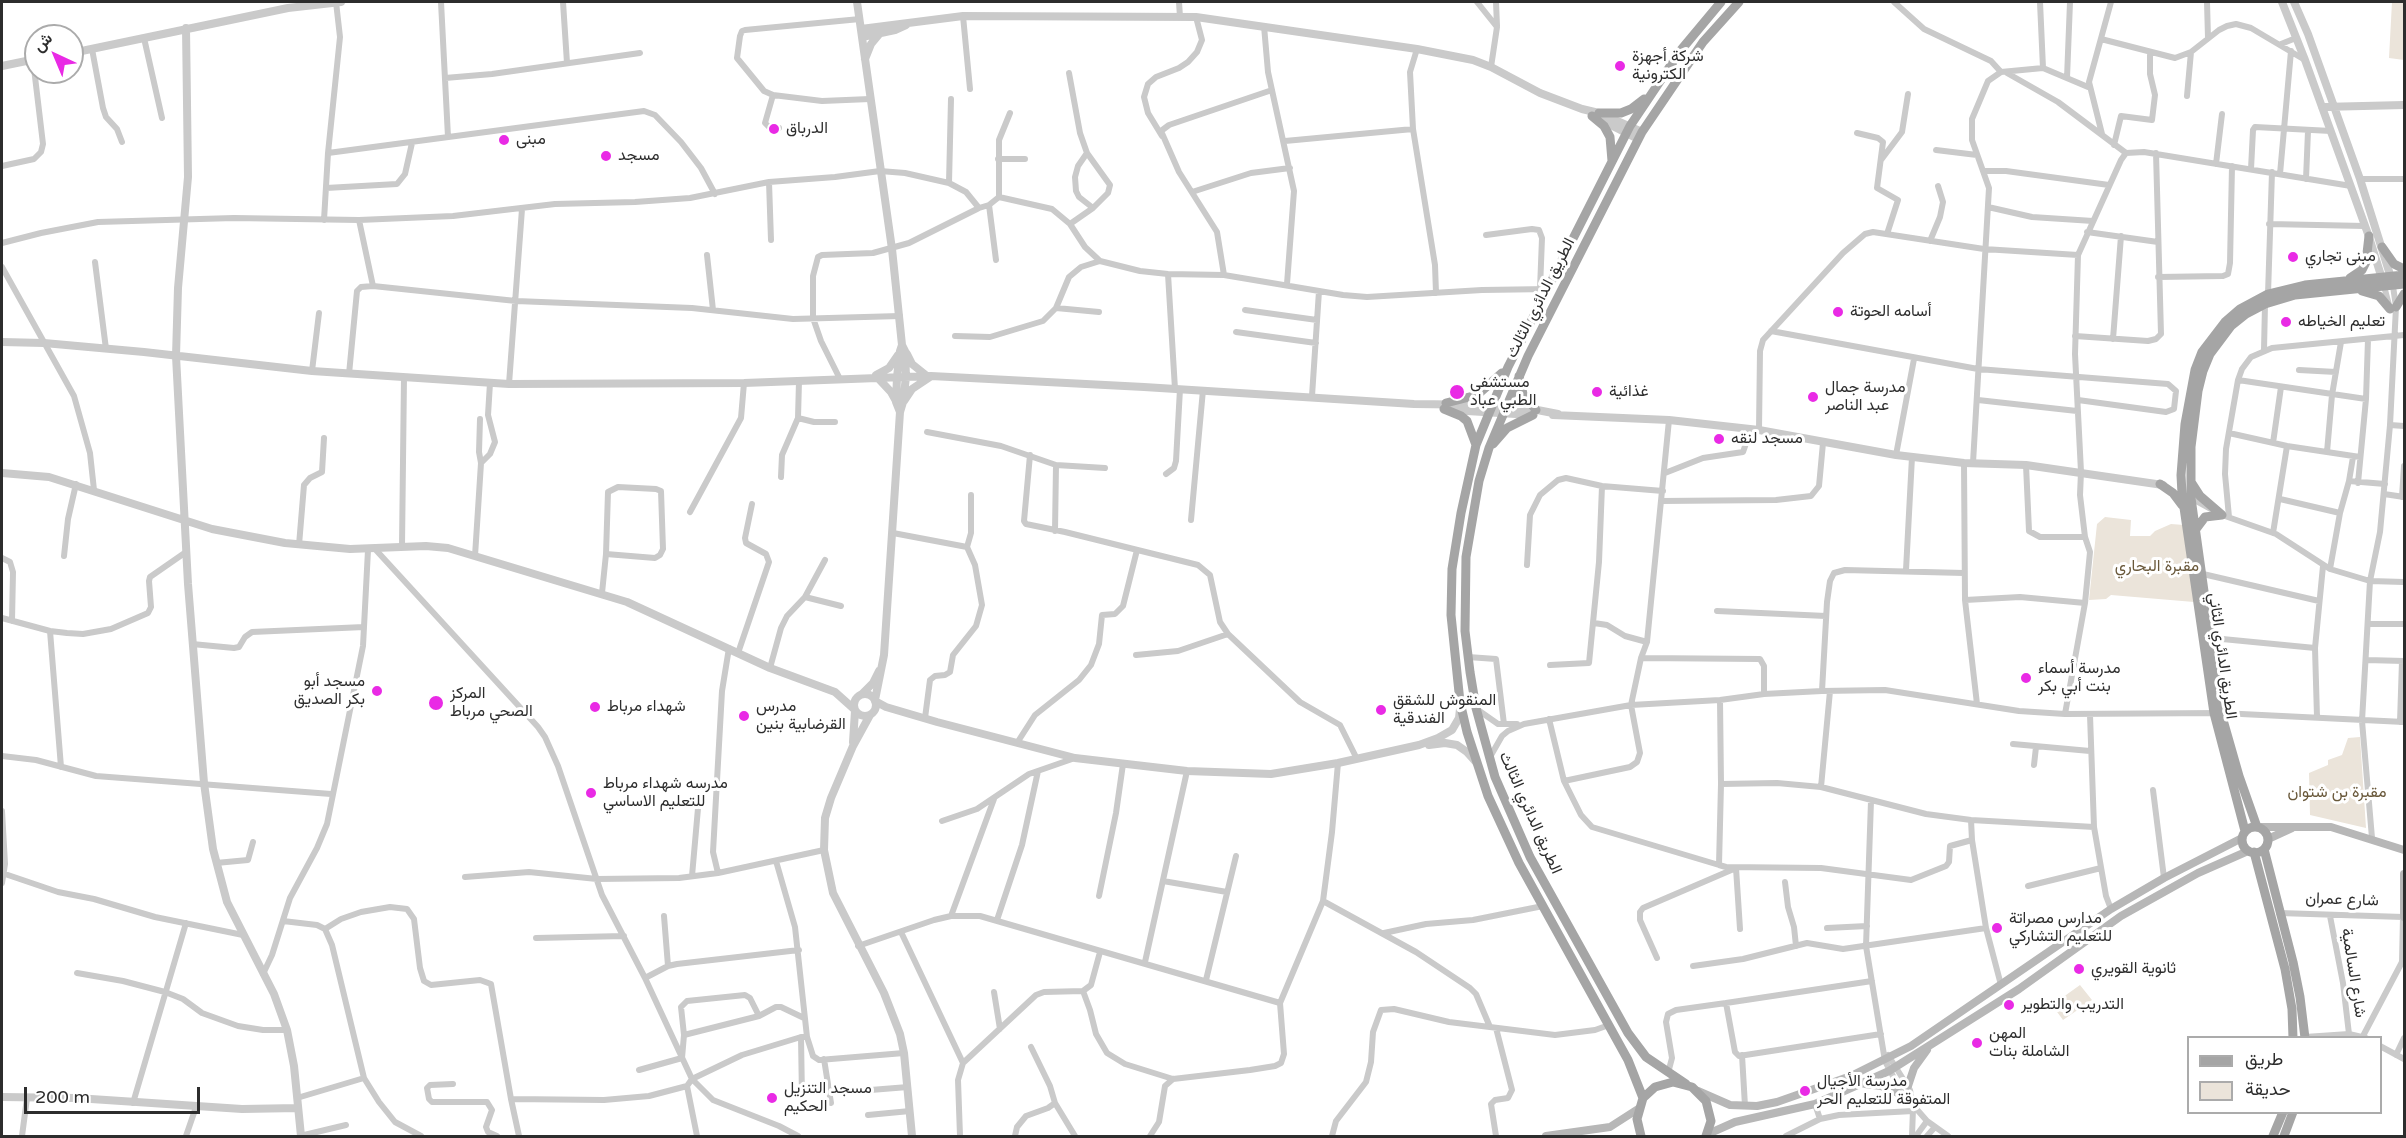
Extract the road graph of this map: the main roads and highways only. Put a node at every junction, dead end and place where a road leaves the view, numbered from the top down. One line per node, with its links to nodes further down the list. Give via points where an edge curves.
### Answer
1 (1721, 2): 3 (main road, الطريق الدائري الثالث)
2 (1739, 2): 14 (main road, الطريق الدائري الثالث, via 1703,42 1640,135)
3 (1654, 89): 4 (main road, الطريق الدائري الثالث); 4 (main road, via 1631,109 1596,114 1610,136)
4 (1612, 161): 13 (main road, الطريق الدائري الثالث, via 1544,289)
5 (2369, 236): 9 (main road, via 2362,270)
6 (2382, 247): 7 (main road, via 2394,264)
7 (2404, 269)
8 (2404, 275): 9 (main road, الطريق الدائري الثاني)
9 (2344, 281): 17 (main road, الطريق الدائري الثاني, via 2268,294 2225,322 2202,352 2190,388)
10 (2404, 284): 11 (main road, الطريق الدائري الثاني)
11 (2357, 289): 12 (main road, via 2379,296 2393,308); 17 (main road, الطريق الدائري الثاني, via 2295,295 2265,304 2231,326 2210,354 2198,390)
12 (2404, 294)
13 (1508, 367): 15 (main road, الطريق الدائري الثالث); 15 (main road, via 1477,395 1445,406 1467,421)
14 (1519, 375): 16 (main road, الطريق الدائري الثالث); 16 (main road, via 1523,394 1535,413 1508,428)
15 (1476, 445): 37 (main road, الطريق الدائري الثالث, via 1452,568 1451,625 1460,702 1488,796 1519,863 1639,1083)
16 (1489, 448): 33 (main road, الطريق الدائري الثالث, via 1466,557 1465,609 1476,708 1489,761 1530,857 1628,1033 1646,1057)
17 (2185, 476): 18 (main road, الطريق الدائري الثاني); 19 (main road, via 2174,485 2160,484 2177,497); 20 (main road, via 2200,495 2226,516 2205,517)
18 (2186, 496): 19 (main road, الطريق الدائري الثاني); 20 (main road, الطريق الدائري الثاني)
19 (2186, 515): 21 (main road, الطريق الدائري الثاني)
20 (2196, 531): 21 (main road, الطريق الدائري الثاني)
21 (2217, 713): 22 (main road, الطريق الدائري الثاني); 24 (main road, الطريق الدائري الثاني)
22 (2259, 827): 23 (main road); 24 (main road, via 2251,827); 25 (main road)
23 (2296, 827): 25 (main road); 26 (main road, via 2331,827)
24 (2244, 835): 27 (main road, via 2244,845); 36 (main road, via 2111,909 2001,985 1851,1077 1777,1102 1745,1106 1730,1105)
25 (2268, 839): 27 (main road)
26 (2404, 850)
27 (2255, 851): 30 (main road, via 2285,969); 31 (main road, via 2279,913 2297,981); 32 (main road, via 2198,873 2121,916)
28 (2404, 874): 29 (main road)
29 (2404, 917)
30 (2293, 1036)
31 (2305, 1036)
32 (1933, 1044): 34 (main road); 35 (main road, via 1914,1068)
33 (1686, 1084): 36 (main road, الطريق الدائري الثالث); 37 (main road, via 1661,1085)
34 (1861, 1084): 38 (main road, via 1881,1086); 42 (main road, via 1815,1104 1749,1118)
35 (1908, 1086)
36 (1698, 1091): 42 (main road, via 1711,1114)
37 (1643, 1098): 39 (main road)
38 (1910, 1103)
39 (1638, 1109): 43 (main road, via 1610,1127); 44 (main road)
40 (2283, 1114): 45 (main road)
41 (2293, 1114): 46 (main road)
42 (1707, 1135)
43 (1546, 1137)
44 (1641, 1137)
45 (2273, 1137)
46 (2284, 1137)

